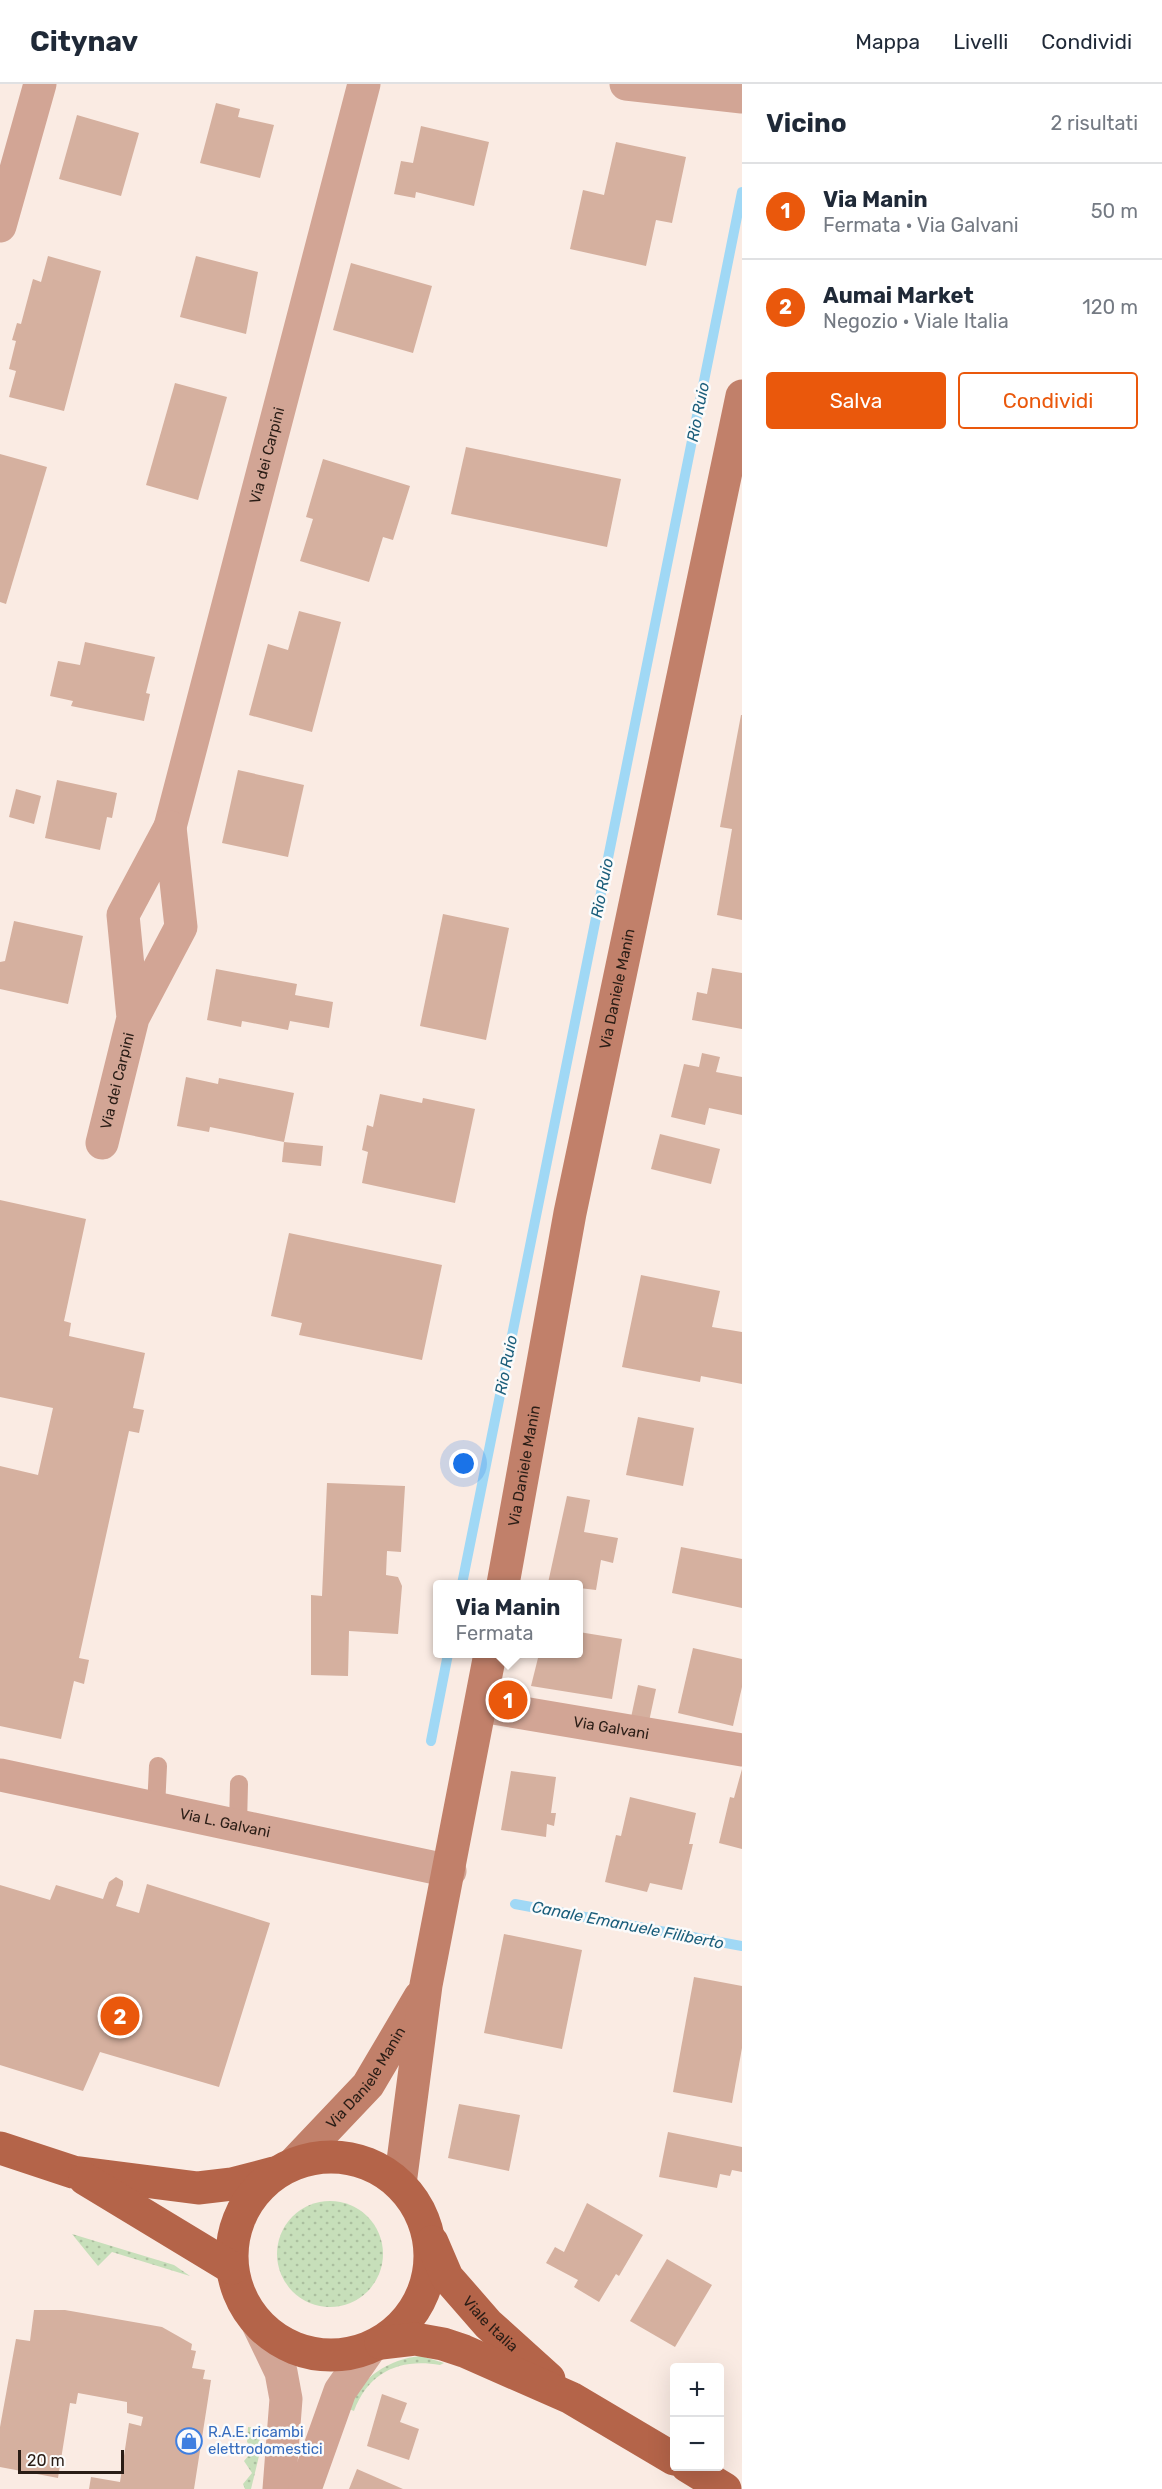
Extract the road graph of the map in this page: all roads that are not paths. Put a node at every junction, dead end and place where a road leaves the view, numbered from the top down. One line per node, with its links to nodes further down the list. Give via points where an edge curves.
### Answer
1 (40, 84): 5 (street)
2 (364, 84): 7 (street, Via dei Carpini)
3 (626, 84): 4 (street)
4 (741, 97)
5 (0, 226)
6 (742, 396): 10 (main road, Via Daniele Manin, via 570,1213)
7 (170, 827): 8 (street, Via dei Carpini, via 123,915); 8 (street, Via dei Carpini, via 181,927)
8 (133, 1018): 9 (street, Via dei Carpini)
9 (102, 1143)
10 (504, 1580)
11 (489, 1658): 12 (main road, Via Daniele Manin)
12 (481, 1706): 13 (street, Via Galvani); 19 (main road, Via Daniele Manin)
13 (742, 1750)
14 (158, 1766): 17 (lane)
15 (0, 1775): 17 (street, Via L. Galvani)
16 (239, 1784): 18 (lane)
17 (156, 1808): 18 (street, Via L. Galvani)
18 (238, 1825): 19 (street, Via L. Galvani)
19 (450, 1871): 20 (main road, Via Daniele Manin)
20 (426, 1985): 22 (main road, Via Daniele Manin, via 368,2085); 24 (main road, Via Daniele Manin)
21 (0, 2148): 23 (main road)
22 (285, 2168): 23 (main road, via 232,2184 198,2188); 24 (main road, via 321,2156 345,2157 375,2166); 26 (main road, via 255,2191 240,2214 232,2240)
23 (73, 2172): 26 (main road)
24 (400, 2184): 25 (main road, via 419,2208)
25 (429, 2236): 28 (main road, via 431,2271 422,2299 404,2325); 29 (main road, Viale Italia, via 447,2277 488,2324)
26 (232, 2268): 27 (main road, via 237,2288)
27 (258, 2324): 28 (main road, via 293,2348 314,2354 336,2356); 32 (street, via 281,2372 286,2399)
28 (376, 2346): 29 (main road, Viale Italia, via 415,2339 444,2344); 33 (street, via 340,2391)
29 (571, 2398): 30 (main road, Viale Italia)
30 (670, 2456)
31 (695, 2471): 34 (main road)
32 (279, 2489)
33 (305, 2489)
34 (725, 2489)

